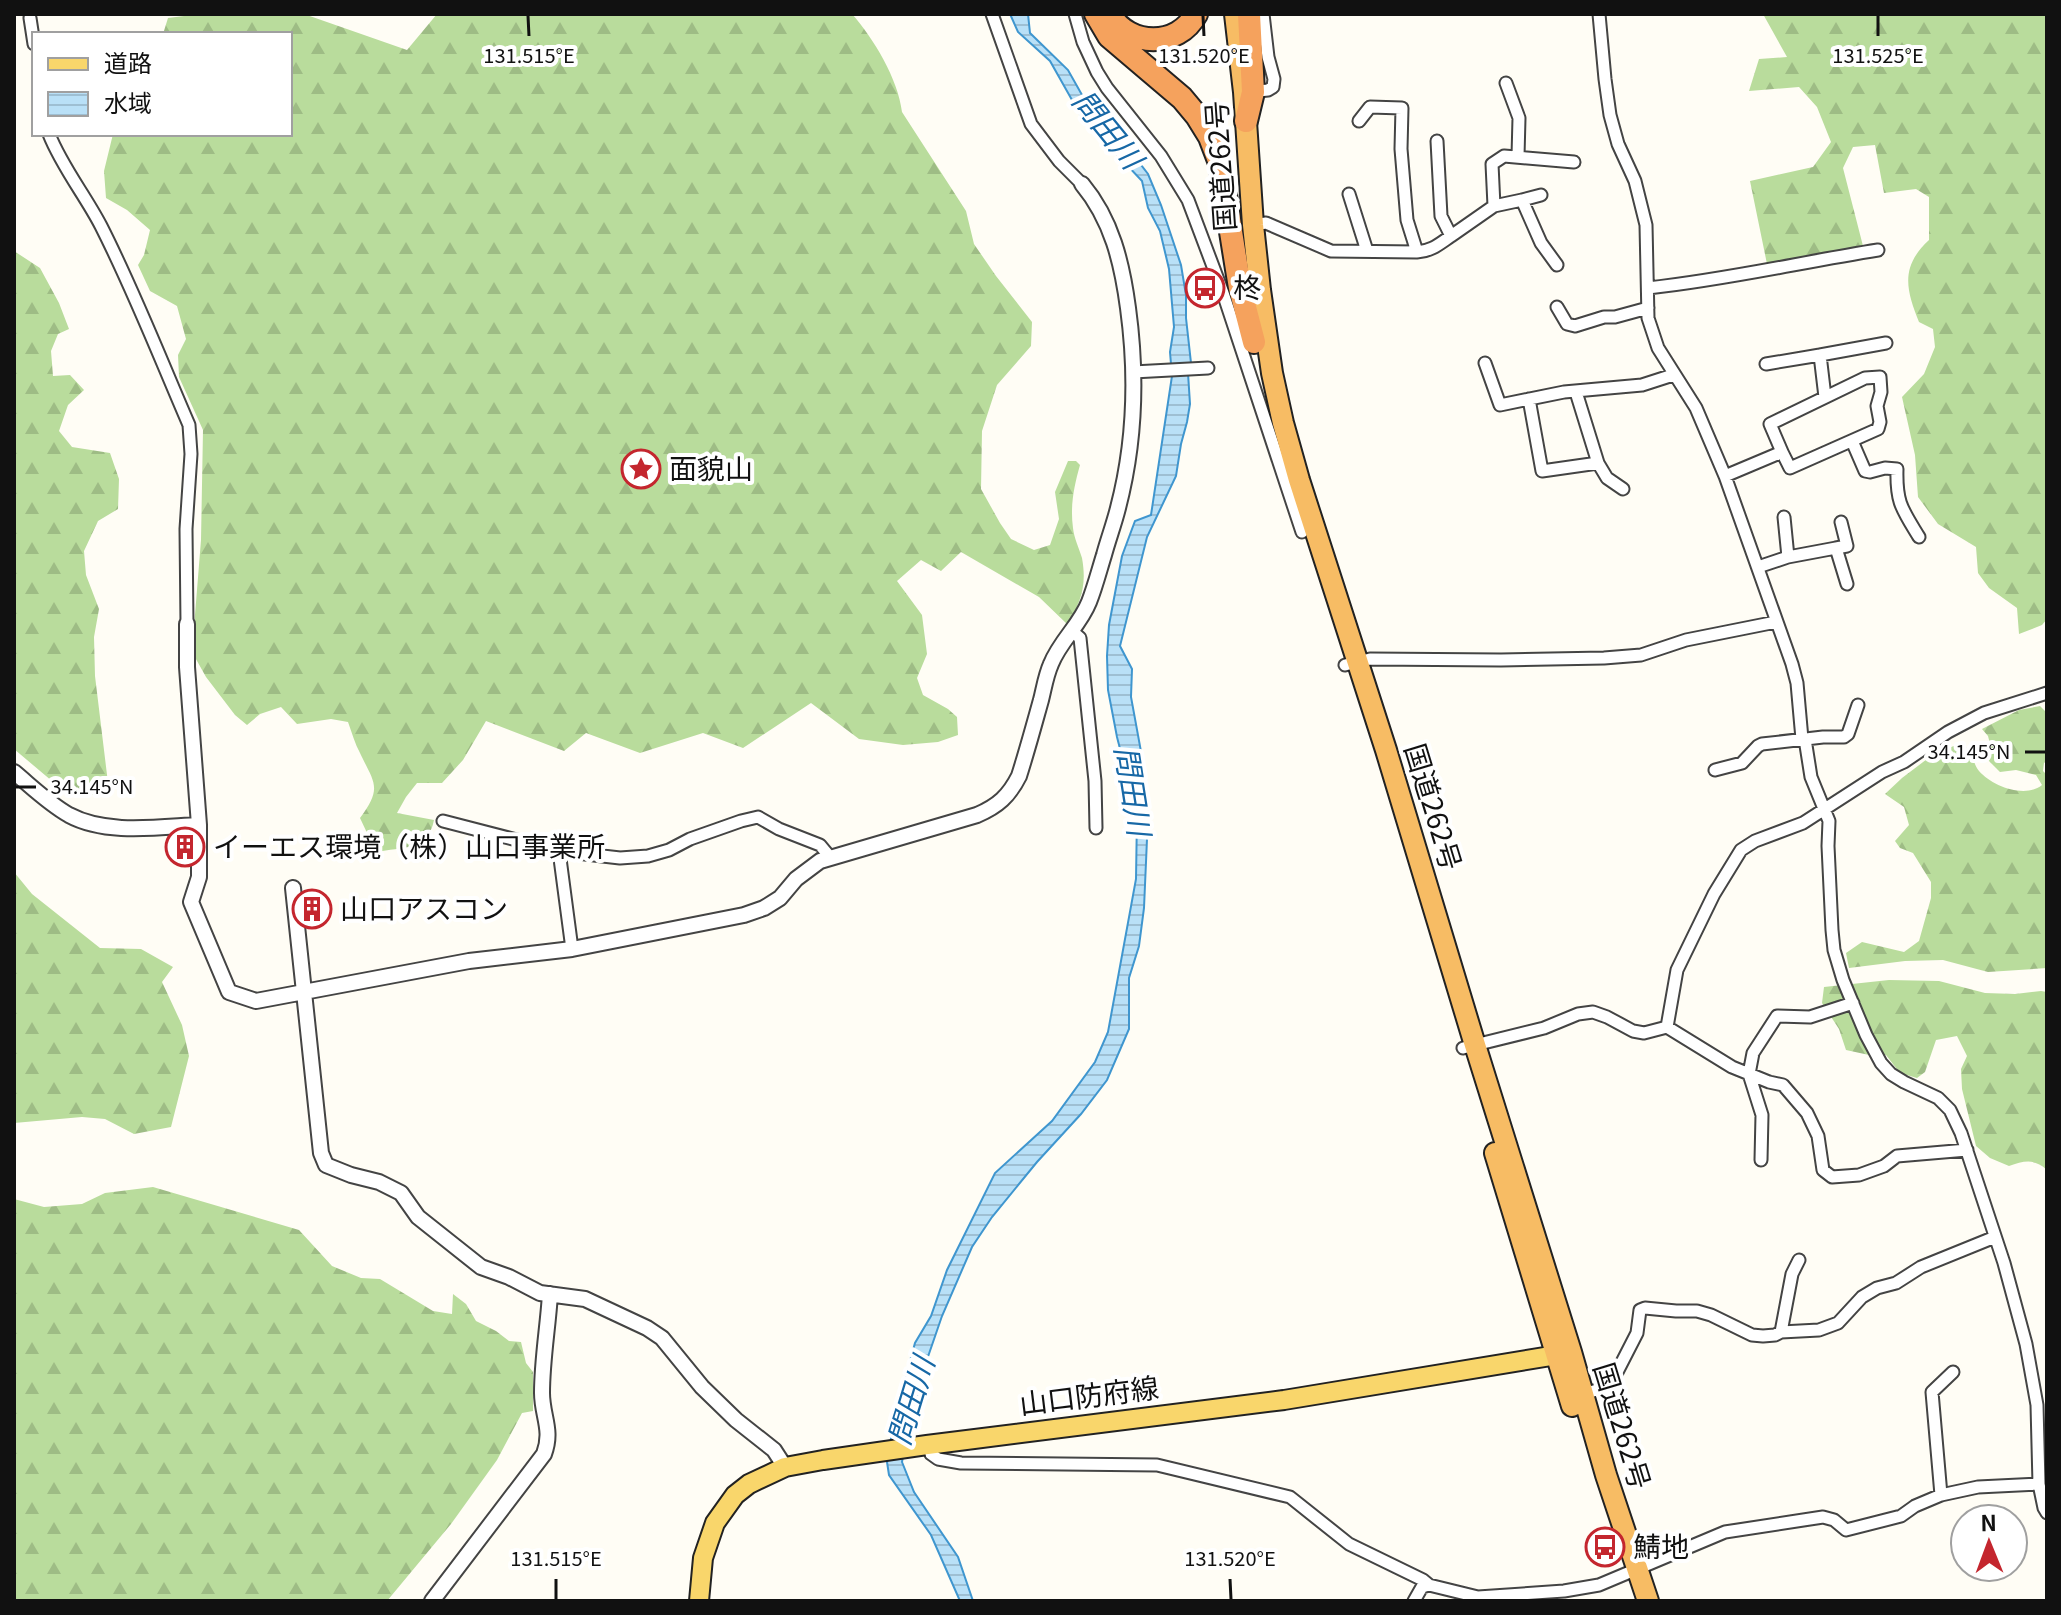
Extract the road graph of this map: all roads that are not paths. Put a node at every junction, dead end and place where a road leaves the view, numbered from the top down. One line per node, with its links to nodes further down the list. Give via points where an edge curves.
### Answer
1 (992, 14): 21 (street, via 1031,124)
2 (1075, 14): 53 (street, via 1097,72 1188,200)
3 (1096, 14): 35 (highway, via 1109,36 1182,98 1210,137 1220,163)
4 (1109, 14): 5 (highway, via 1128,34 1157,40 1176,35)
5 (1196, 14)
6 (1222, 14): 35 (highway, 国道262号)
7 (1235, 14): 14 (highway, 国道262号)
8 (1249, 14): 14 (highway)
9 (1263, 14): 14 (street, via 1273,87)
10 (1599, 14): 32 (street, via 1610,115 1646,225)
11 (30, 18): 12 (street)
12 (32, 32)
13 (1506, 83): 19 (street, via 1519,118)
14 (1248, 92): 15 (highway)
15 (1246, 121): 26 (highway, 国道262号)
16 (1359, 121): 30 (street, via 1370,107 1402,108 1407,220)
17 (50, 136): 60 (street, via 120,264 189,425)
18 (1437, 141): 27 (street, via 1441,216)
19 (1518, 156): 20 (street); 25 (street, via 1504,156 1492,164)
20 (1574, 162)
21 (1082, 184): 41 (street, via 1104,216 1121,263)
22 (1349, 194): 29 (street)
23 (1541, 195): 24 (street)
24 (1522, 200): 25 (street); 31 (street)
25 (1494, 206): 27 (street)
26 (1253, 225): 29 (street, via 1266,223 1331,251); 62 (highway, 国道262号, via 1283,423)
27 (1451, 236): 30 (street, via 1434,249)
28 (1878, 250): 32 (street)
29 (1367, 251): 30 (street)
30 (1417, 252)
31 (1557, 265)
32 (1648, 288): 34 (street)
33 (1557, 307): 34 (street, via 1567,324 1575,326)
34 (1648, 308): 42 (street, via 1658,348)
35 (1254, 342): 53 (highway, 国道262号)
36 (1886, 343): 37 (street)
37 (1820, 355): 39 (street); 44 (street)
38 (1485, 363): 45 (street, via 1500,405)
39 (1766, 364)
40 (1206, 368): 41 (street)
41 (1136, 372): 61 (street, via 1118,508 1089,601)
42 (1673, 375): 43 (street, via 1642,385); 49 (street, via 1696,408)
43 (1576, 392): 45 (street); 48 (street)
44 (1825, 397): 46 (street, via 1865,378 1880,377 1878,429); 47 (street, via 1770,424)
45 (1529, 399): 48 (street, via 1542,471)
46 (1852, 441): 47 (street, via 1790,468); 54 (street, via 1865,471 1897,469 1899,504)
47 (1782, 452): 49 (street)
48 (1598, 463): 50 (street)
49 (1725, 476): 57 (street)
50 (1623, 489)
51 (1784, 517): 56 (street)
52 (1841, 522): 55 (street, via 1847,546)
53 (1302, 532): 62 (highway, 国道262号)
54 (1919, 537)
55 (1836, 548): 56 (street); 58 (street)
56 (1788, 557): 57 (street)
57 (1758, 567): 59 (street)
58 (1847, 584)
59 (1776, 622): 62 (street, via 1641,655); 65 (street, via 1797,683)
60 (187, 624): 70 (street)
61 (1073, 632): 71 (street, via 1080,638); 73 (street, via 1050,665 1019,776 1000,803 977,815)
62 (1352, 663): 79 (highway, 国道262号)
63 (2047, 693): 68 (street, via 1984,713)
64 (1858, 705): 65 (street, via 1844,737)
65 (1804, 739): 66 (street, via 1762,744 1742,763); 68 (street)
66 (1715, 770)
67 (14, 772): 70 (street, via 71,816 102,826)
68 (1824, 809): 77 (street, via 1829,821 1834,950); 78 (street, via 1741,850 1677,970)
69 (443, 821): 72 (street)
70 (199, 825): 76 (street, via 199,877 191,902 229,992 256,1001)
71 (1096, 828)
72 (559, 851): 73 (street, via 648,856 758,817 820,845); 75 (street)
73 (830, 857): 75 (street, via 809,867 764,908)
74 (293, 888): 76 (street)
75 (572, 949): 76 (street, via 469,961)
76 (305, 991): 85 (street, via 326,1165 401,1193 418,1217 481,1267)
77 (1853, 1003): 80 (street, via 1810,1017 1777,1016 1753,1053); 81 (street, via 1881,1063 1950,1110)
78 (1667, 1027): 79 (street, via 1633,1031 1593,1012); 80 (street)
79 (1469, 1046): 87 (highway, 国道262号)
80 (1749, 1074): 81 (street, via 1783,1085 1807,1113 1818,1136 1823,1170 1832,1177 1859,1175 1897,1156); 82 (street, via 1762,1115)
81 (1967, 1150): 83 (street)
82 (1761, 1160)
83 (1995, 1237): 86 (street, via 1877,1288 1838,1323); 92 (street, via 2035,1389)
84 (1799, 1260): 86 (street)
85 (550, 1294): 91 (street, via 585,1299 662,1338 702,1387 774,1450); 97 (street, via 542,1392 549,1434 544,1454)
86 (1781, 1332): 89 (street, via 1752,1335 1697,1311 1645,1308 1617,1372 1601,1389)
87 (1564, 1354): 89 (highway, 国道262号); 90 (main road, 山口防府線, via 1284,1400); 95 (highway, 国道262号)
88 (1953, 1372): 93 (street, via 1932,1392)
89 (1582, 1394): 95 (highway, 国道262号)
90 (930, 1445): 91 (main road, 山口防府線); 96 (street, via 938,1459 961,1463 1157,1465 1290,1497 1349,1544)
91 (785, 1467): 98 (main road, 山口防府線, via 735,1495 715,1523 703,1558)
92 (2039, 1484): 93 (street); 94 (street)
93 (1941, 1495): 95 (street, via 1901,1516 1846,1530 1823,1517 1725,1532)
94 (2047, 1513)
95 (1632, 1571): 96 (street, via 1599,1585 1504,1596 1478,1597); 100 (highway, 国道262号); 101 (highway, 国道262号)
96 (1429, 1585): 99 (street)
97 (432, 1601)
98 (699, 1601)
99 (1414, 1601)
100 (1634, 1601)
101 (1648, 1601)

